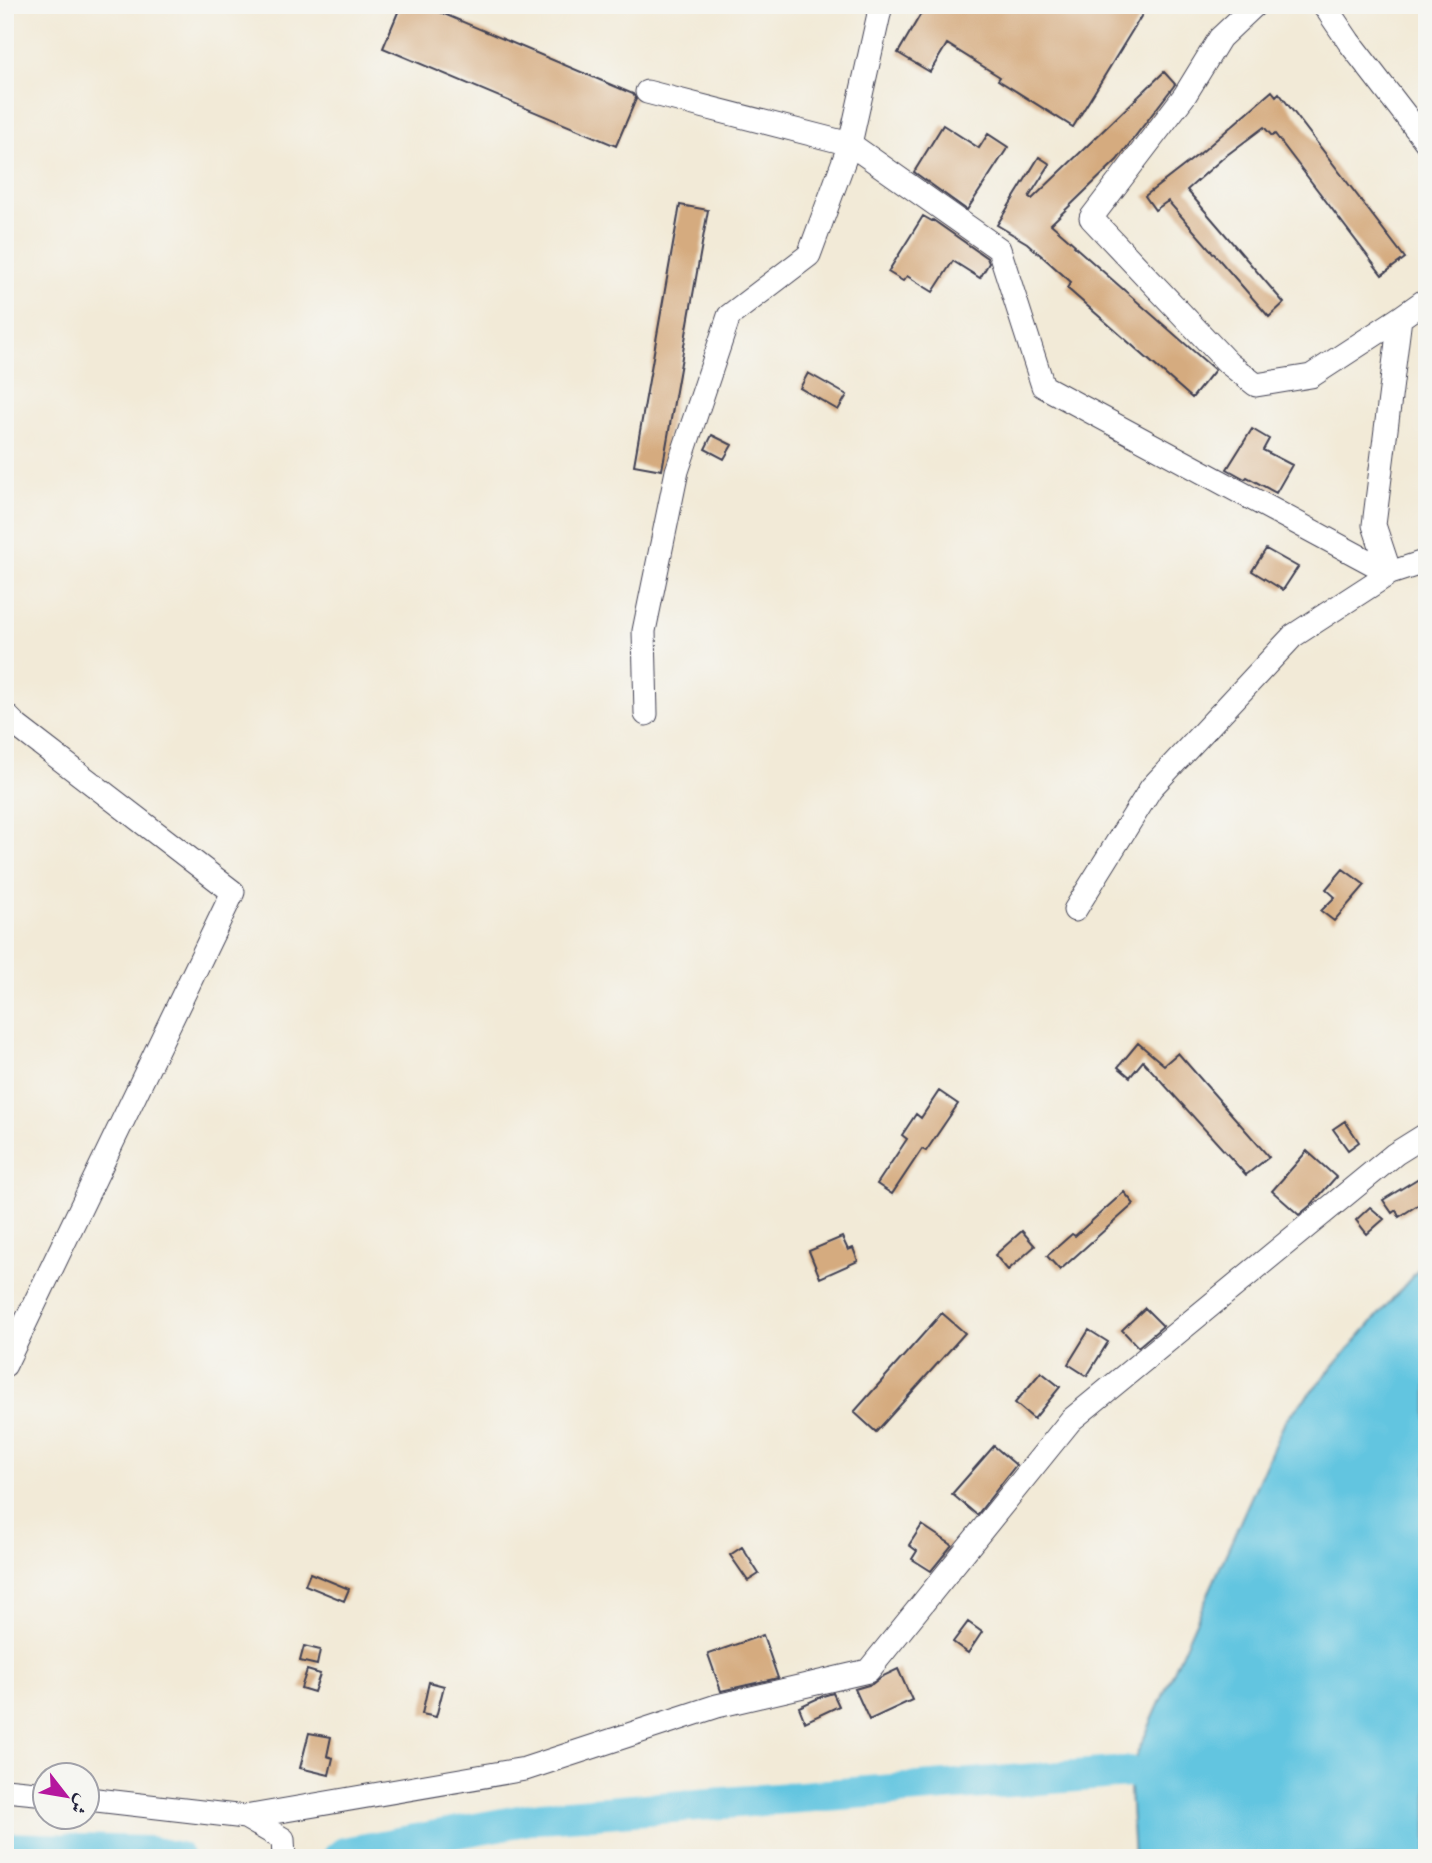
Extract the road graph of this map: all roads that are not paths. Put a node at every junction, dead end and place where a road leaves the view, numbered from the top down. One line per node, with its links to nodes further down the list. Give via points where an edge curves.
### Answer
1 (881, 5): 6 (street)
2 (1255, 5): 8 (street, via 1220,38 1185,95 1091,218 1228,363 1256,385 1311,376)
3 (1324, 5): 5 (street)
4 (647, 92): 6 (street)
5 (1427, 143)
6 (850, 144): 10 (street, via 999,249 1043,386); 12 (street, via 809,255 729,316 674,485 645,631)
7 (1427, 299): 8 (street)
8 (1400, 318): 10 (street, via 1374,525)
9 (1427, 561): 10 (street)
10 (1390, 573): 13 (street, via 1293,636 1274,656 1151,788)
11 (5, 714): 15 (street, via 233,892)
12 (646, 714)
13 (1075, 910)
14 (1427, 1134): 19 (street, via 1395,1154 1071,1420 868,1671 717,1706 525,1769)
15 (5, 1365)
16 (5, 1790): 17 (street)
17 (32, 1793)
18 (102, 1801): 19 (street)
19 (245, 1817): 20 (street, via 283,1839)
20 (284, 1858)

